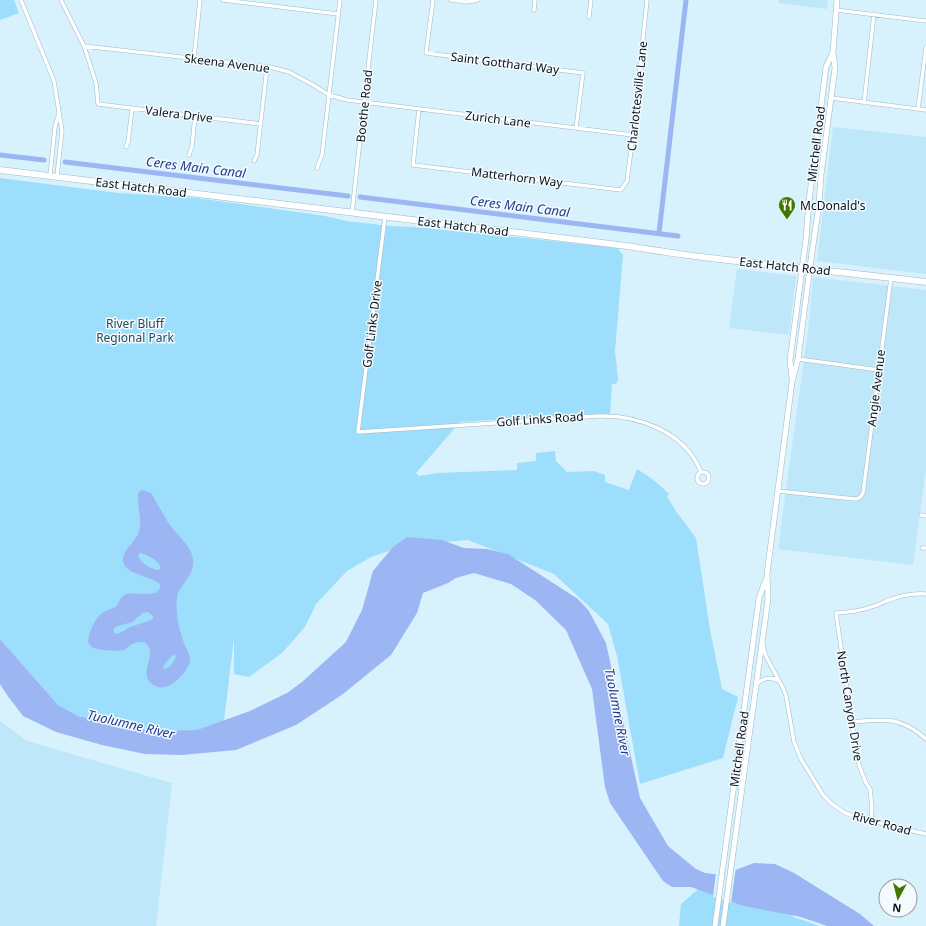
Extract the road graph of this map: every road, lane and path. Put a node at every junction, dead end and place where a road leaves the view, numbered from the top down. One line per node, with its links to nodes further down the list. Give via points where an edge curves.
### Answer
1 (21, 0): 33 (street, via 54,81)
2 (61, 0): 20 (street)
3 (200, 0): 23 (street)
4 (223, 0): 16 (street)
5 (340, 0): 16 (street)
6 (376, 0): 27 (street, Boothe Road)
7 (433, 0): 36 (street, Saint Gotthard Way, via 426,54 583,73)
8 (451, 0): 9 (street)
9 (478, 0)
10 (535, 0): 14 (street)
11 (591, 0): 18 (street)
12 (647, 0): 37 (street, Charlottesville Lane)
13 (837, 0): 15 (main road, Mitchell Road)
14 (534, 10)
15 (836, 10): 17 (street); 22 (main road, Mitchell Road)
16 (338, 14): 25 (street)
17 (874, 14): 19 (street); 28 (street)
18 (589, 17)
19 (926, 21)
20 (84, 46): 23 (street, Skeena Avenue); 29 (street, Valera Drive, via 96,83 98,104)
21 (926, 48): 31 (street)
22 (833, 52): 26 (main road, Mitchell Road, via 835,68); 47 (main road, Mitchell Road, via 826,67)
23 (194, 58): 24 (street, Skeena Avenue)
24 (267, 67): 25 (street, Skeena Avenue, via 289,72); 35 (street)
25 (329, 95): 27 (street, Skeena Avenue); 41 (street, via 322,155)
26 (831, 98): 28 (street); 48 (main road, Mitchell Road, via 821,175 820,205)
27 (364, 102): 30 (street, Zurich Lane); 45 (street, Boothe Road)
28 (864, 103): 31 (street)
29 (132, 109): 34 (street, Valera Drive); 38 (street)
30 (419, 109): 36 (street, Zurich Lane); 44 (street, Matterhorn Way, via 413,165)
31 (918, 109): 32 (street)
32 (926, 110)
33 (59, 112): 43 (street, via 55,128); 43 (street, via 62,131)
34 (195, 116): 35 (street, Valera Drive); 39 (street)
35 (261, 124): 40 (street)
36 (576, 128): 37 (street, Zurich Lane)
37 (634, 135): 44 (street, Charlottesville Lane, via 627,181)
38 (126, 147)
39 (189, 155)
40 (254, 161)
41 (317, 168)
42 (0, 170): 43 (main road, East Hatch Road)
43 (53, 176): 45 (main road, East Hatch Road)
44 (621, 190)
45 (352, 213): 46 (main road, East Hatch Road)
46 (385, 217): 47 (main road, East Hatch Road); 54 (street, Golf Links Drive)
47 (802, 269): 48 (main road, East Hatch Road); 53 (main road, Mitchell Road, via 790,360)
48 (810, 269): 49 (main road, East Hatch Road); 51 (main road, Mitchell Road)
49 (890, 278): 50 (main road, East Hatch Road); 52 (street, Angie Avenue)
50 (926, 282)
51 (798, 359): 52 (street); 53 (main road, Mitchell Road)
52 (879, 370): 56 (street, Angie Avenue, via 863,493 860,498)
53 (792, 382): 56 (main road, Mitchell Road)
54 (358, 432): 55 (street, Golf Links Road, via 618,416 640,421 665,432 689,453)
55 (701, 472)
56 (778, 491): 59 (main road, Mitchell Road)
57 (921, 515): 58 (street)
58 (926, 516)
59 (767, 574): 61 (main road, Mitchell Road, via 768,599); 68 (main road, Mitchell Road, via 759,598)
60 (926, 594): 64 (street, North Canyon Drive, via 903,595 874,606 836,614)
61 (762, 640): 62 (street, River Road, via 765,654); 63 (main road, Mitchell Road)
62 (780, 682): 63 (street, via 769,678); 66 (street, River Road, via 788,703 794,742 801,759 823,795 845,812)
63 (756, 684): 69 (main road, Mitchell Road)
64 (852, 722): 65 (street, via 881,719 900,722); 66 (street, North Canyon Drive, via 859,765 870,789)
65 (926, 739)
66 (871, 821): 67 (street, River Road)
67 (926, 834)
68 (715, 926)
69 (723, 926)

